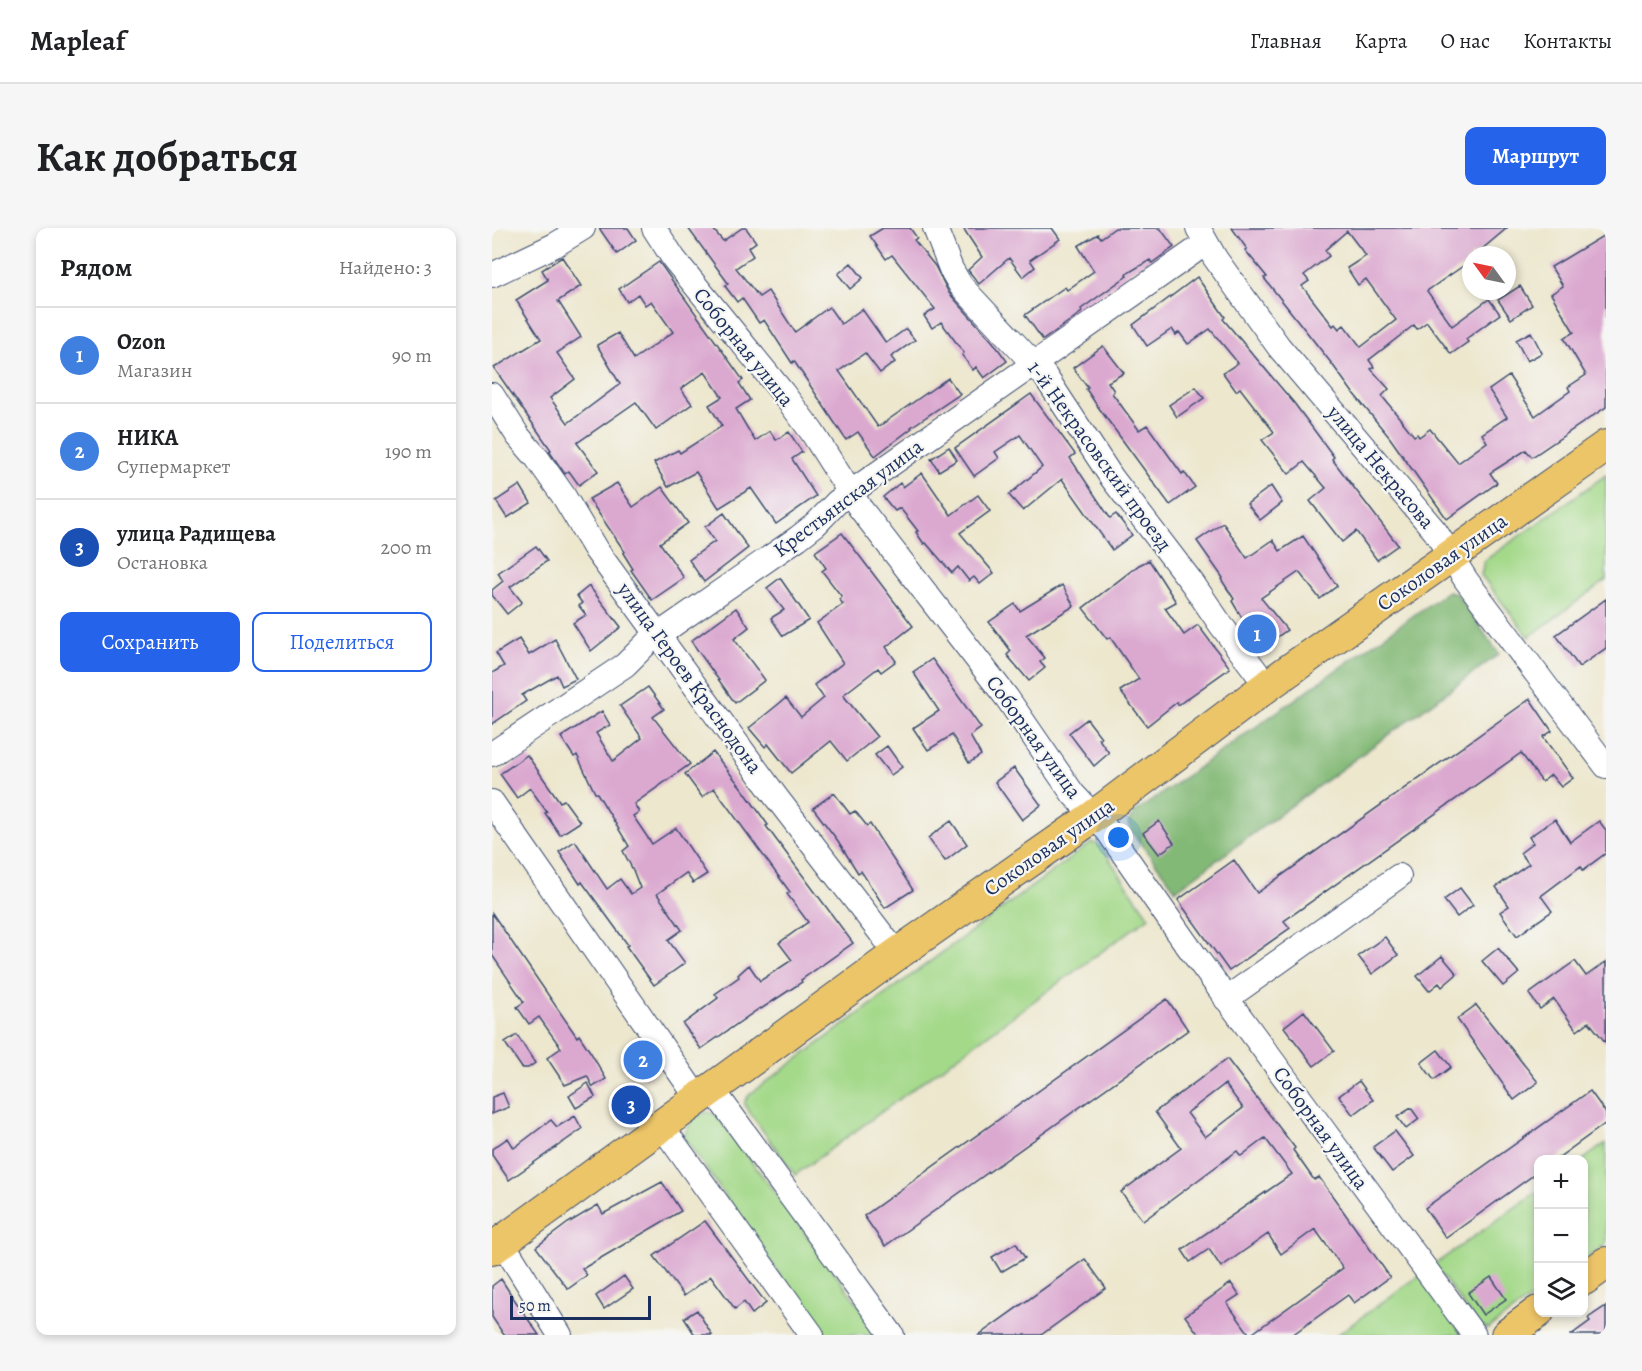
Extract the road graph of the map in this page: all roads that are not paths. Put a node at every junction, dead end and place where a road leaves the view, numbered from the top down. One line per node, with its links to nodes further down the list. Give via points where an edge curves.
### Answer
1 (583, 228): 5 (street)
2 (654, 228): 9 (street, Соборная улица, via 674,259 812,432)
3 (935, 228): 6 (street, 1-й Некрасовский проезд, via 961,286)
4 (1202, 236): 6 (street, Крестьянская улица); 10 (street, улица Некрасова, via 1280,347 1435,531)
5 (492, 275)
6 (1035, 363): 9 (street, Крестьянская улица); 12 (street, 1-й Некрасовский проезд, via 1112,478)
7 (492, 395): 11 (street, улица Героев Краснодона, via 563,495 596,550)
8 (1606, 446): 10 (main road, Соколовая улица)
9 (850, 494): 11 (street, Крестьянская улица, via 798,538); 16 (street, Соборная улица, via 1007,698 1073,794)
10 (1451, 556): 12 (main road, Соколовая улица); 14 (street, улица Некрасова)
11 (659, 635): 13 (street, Крестьянская улица, via 625,665); 18 (street, улица Героев Краснодона, via 776,797)
12 (1267, 686): 16 (main road, Соколовая улица)
13 (492, 754)
14 (1606, 766)
15 (492, 802): 20 (street)
16 (1094, 816): 18 (main road, Соколовая улица); 19 (street, Соборная улица)
17 (1399, 876): 19 (street)
18 (897, 954): 20 (main road, Соколовая улица)
19 (1226, 999): 29 (street, Соборная улица)
20 (706, 1095): 21 (main road, Соколовая улица); 28 (street)
21 (661, 1125): 22 (main road, Соколовая улица); 27 (street)
22 (497, 1245): 26 (street)
23 (1606, 1263): 24 (main road)
24 (1588, 1276)
25 (1534, 1316): 30 (main road)
26 (560, 1335)
27 (812, 1335)
28 (892, 1335)
29 (1474, 1335)
30 (1507, 1335)

